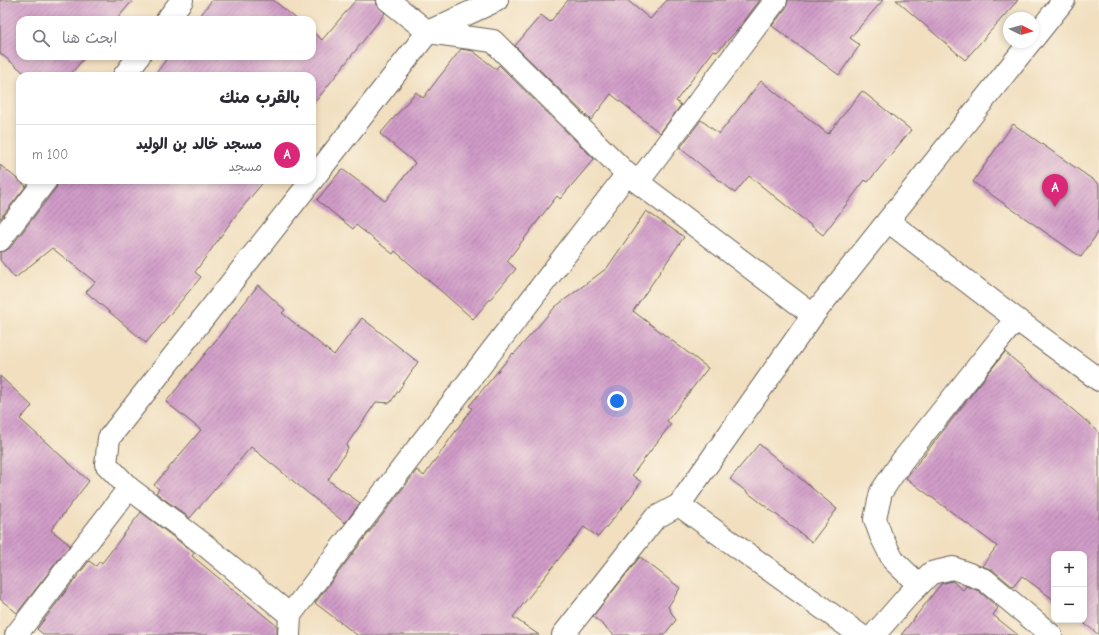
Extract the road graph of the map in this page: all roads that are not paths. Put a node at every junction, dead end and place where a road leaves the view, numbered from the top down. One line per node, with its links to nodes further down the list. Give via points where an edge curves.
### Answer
1 (182, 0): 6 (street)
2 (388, 0): 8 (street)
3 (497, 0): 8 (street)
4 (776, 0): 13 (street)
5 (1064, 0): 7 (street)
6 (170, 16)
7 (1039, 31)
8 (428, 32): 12 (street); 13 (street, via 493,41)
9 (1025, 48): 16 (street)
10 (136, 60): 11 (street)
11 (127, 72)
12 (316, 175)
13 (632, 178): 18 (street); 24 (street)
14 (43, 184): 17 (street)
15 (309, 184): 21 (street, via 109,438 106,464)
16 (888, 221): 18 (street); 19 (street)
17 (0, 240)
18 (813, 315): 22 (street)
19 (1016, 319): 20 (street); 23 (street, via 902,461 881,492 875,519 881,536 893,560)
20 (1099, 380)
21 (129, 488): 24 (street, via 206,546); 25 (street)
22 (679, 505): 26 (street, via 655,518); 27 (street)
23 (919, 585): 28 (street); 29 (street, via 932,572 953,568 985,580)
24 (290, 625)
25 (16, 635)
26 (563, 635)
27 (860, 635)
28 (874, 635)
29 (1051, 635)

